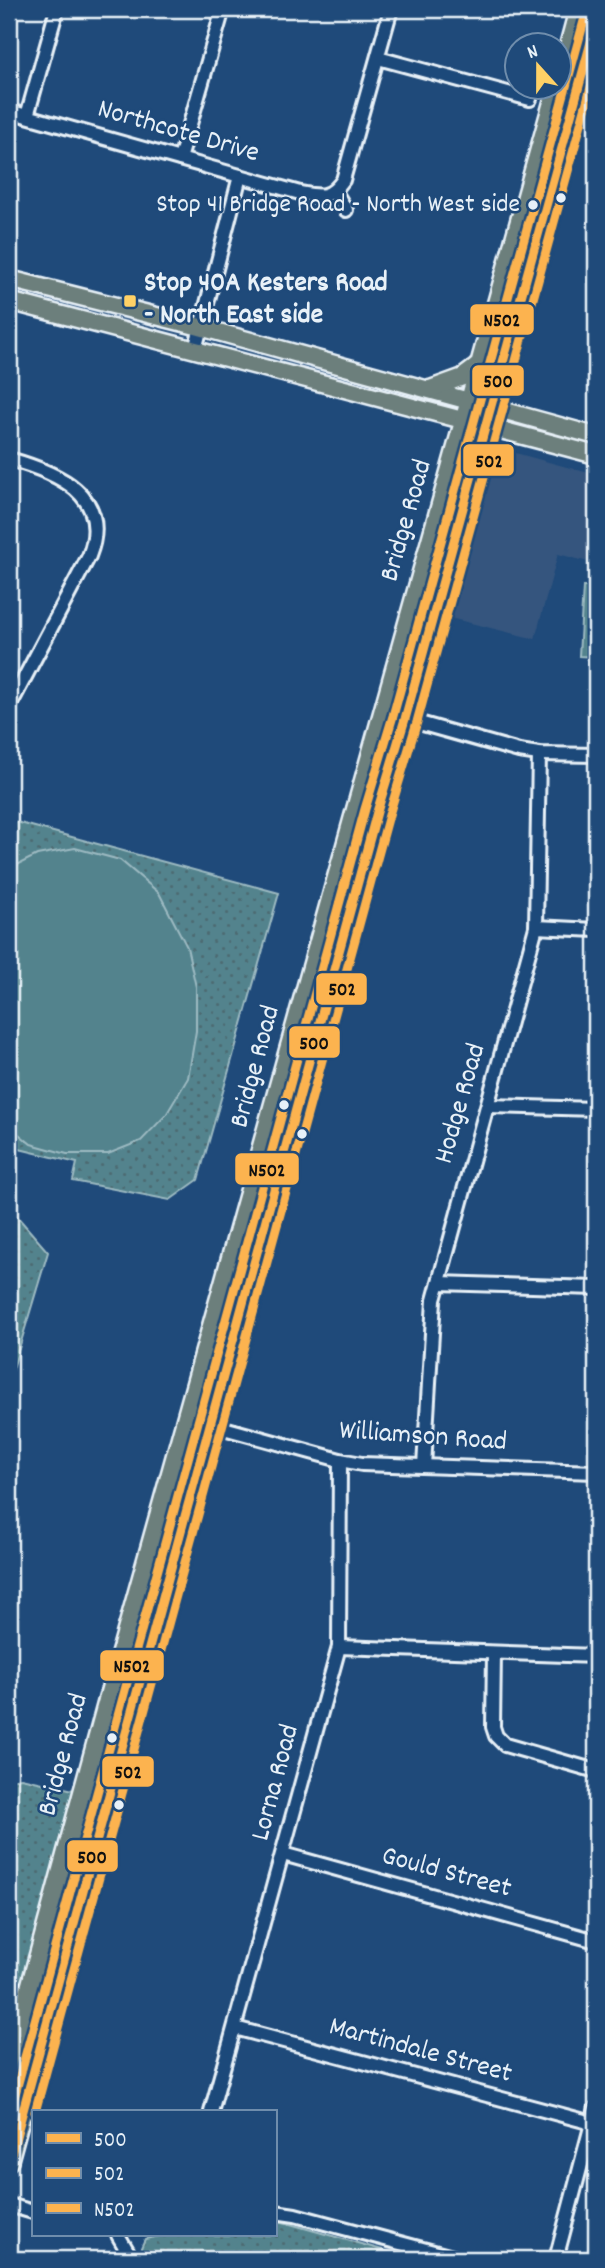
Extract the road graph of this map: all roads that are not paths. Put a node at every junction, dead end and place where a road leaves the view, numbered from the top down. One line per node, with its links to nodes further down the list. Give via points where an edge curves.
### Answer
1 (57, 9): 11 (street)
2 (223, 9): 12 (street)
3 (391, 9): 7 (street)
4 (578, 9): 6 (main road)
5 (596, 24): 23 (main road, Bridge Road)
6 (571, 32)
7 (378, 58): 8 (street); 14 (street, via 343,180)
8 (504, 92)
9 (552, 102): 20 (main road, Bridge Road)
10 (9, 111): 11 (street, Northcote Drive)
11 (27, 116): 12 (street, Northcote Drive)
12 (180, 159): 13 (street, Northcote Drive)
13 (240, 176): 14 (street, Northcote Drive, via 315,196); 18 (street)
14 (335, 192): 15 (street)
15 (346, 210)
16 (9, 279): 18 (main road)
17 (9, 301): 19 (main road)
18 (200, 327): 19 (street); 21 (main road)
19 (195, 351): 24 (main road)
20 (479, 365): 21 (main road, via 463,377); 22 (main road, Bridge Road)
21 (430, 389): 22 (main road)
22 (469, 400): 23 (main road); 24 (main road, Bridge Road)
23 (490, 405): 25 (main road, Bridge Road); 26 (main road)
24 (463, 421): 25 (main road); 30 (main road, Bridge Road)
25 (484, 426): 27 (main road); 31 (main road, Bridge Road)
26 (596, 436)
27 (596, 455)
28 (9, 459): 29 (street, via 39,467 79,491 95,529 89,556)
29 (9, 707)
30 (382, 713): 31 (main road); 38 (main road, Bridge Road)
31 (405, 719): 32 (street); 39 (main road, Bridge Road)
32 (539, 754): 33 (street); 34 (street, Hodge Road)
33 (596, 755)
34 (536, 927): 35 (street); 36 (street, Hodge Road)
35 (596, 930)
36 (488, 1105): 37 (street); 40 (street, Hodge Road)
37 (596, 1109)
38 (247, 1202): 39 (main road); 42 (main road, Bridge Road)
39 (269, 1207): 43 (main road, Bridge Road)
40 (439, 1283): 41 (street); 45 (street, Hodge Road, via 432,1311)
41 (596, 1288)
42 (186, 1417): 43 (main road); 47 (main road, Bridge Road)
43 (209, 1424): 44 (street, Williamson Road); 48 (main road, Bridge Road)
44 (340, 1460): 45 (street, Williamson Road); 49 (street, Lorna Road)
45 (425, 1466): 46 (street, Williamson Road)
46 (596, 1472)
47 (128, 1623): 48 (main road); 56 (main road, Bridge Road)
48 (153, 1629): 60 (main road, Bridge Road)
49 (339, 1647): 50 (street); 53 (street, Lorna Road)
50 (494, 1653): 51 (street); 52 (street, via 492,1721 498,1739 505,1745)
51 (596, 1656)
52 (596, 1771)
53 (283, 1854): 54 (street, Gould Street); 55 (street, Lorna Road)
54 (596, 1941)
55 (235, 2028): 58 (street, Lorna Road); 59 (street, Martindale Street)
56 (9, 2062)
57 (596, 2108): 59 (street)
58 (212, 2110)
59 (592, 2123): 67 (street)
60 (9, 2162)
61 (9, 2206): 62 (street)
62 (32, 2212)
63 (276, 2212): 66 (street)
64 (119, 2236): 65 (street)
65 (132, 2259)
66 (460, 2259)
67 (556, 2259)

